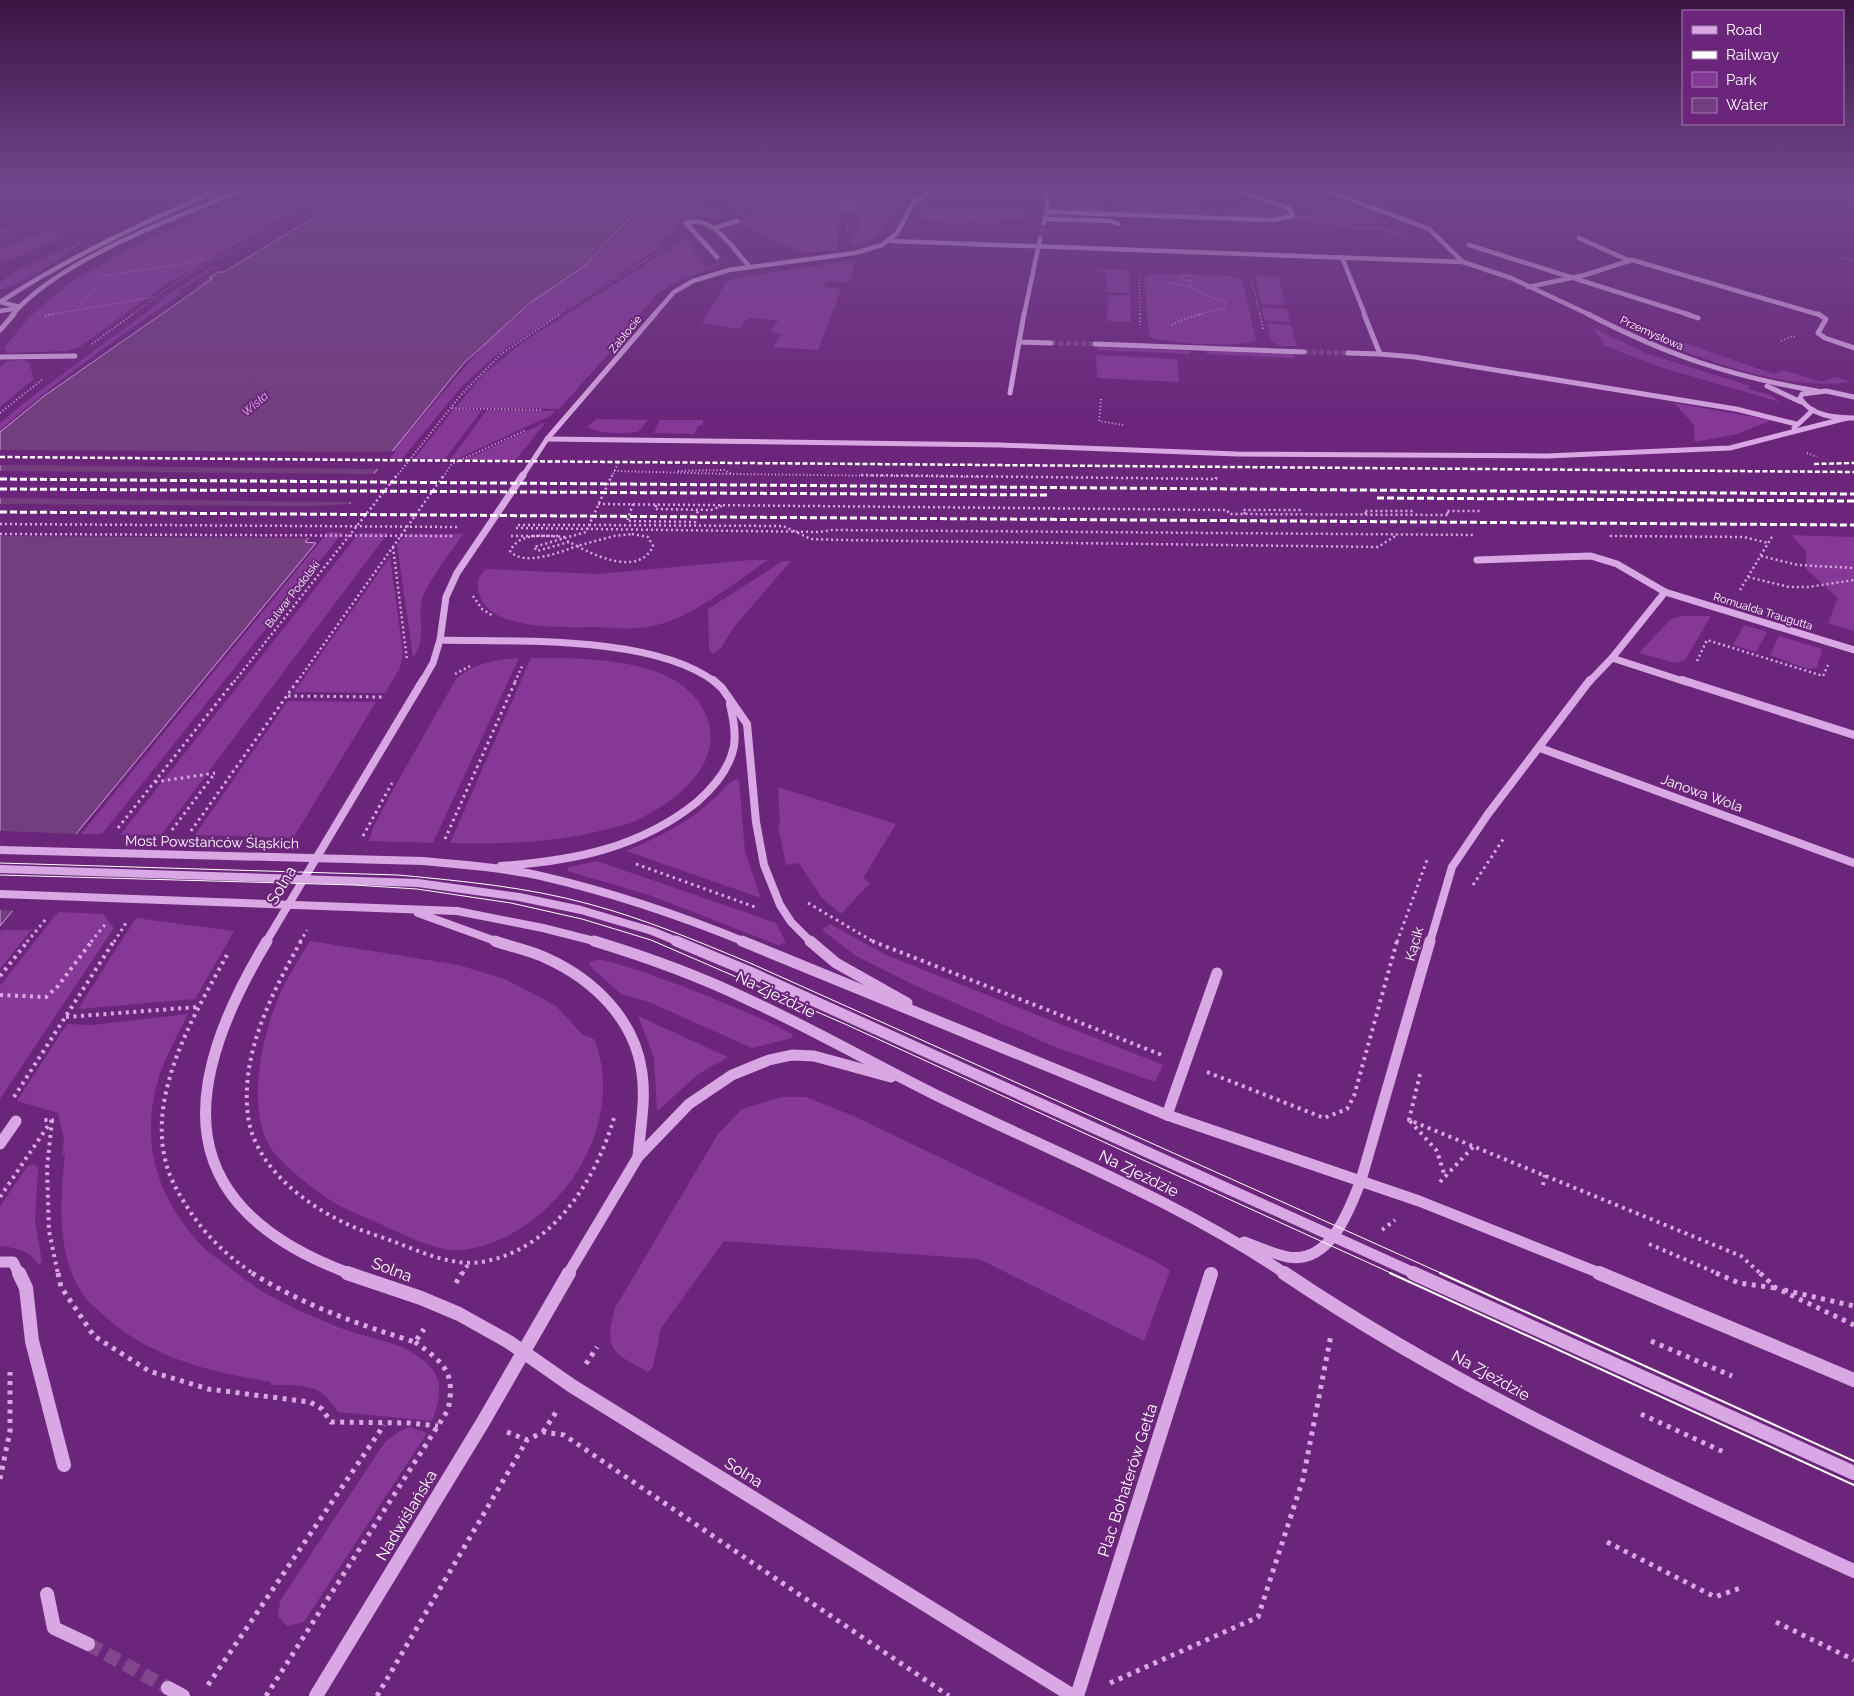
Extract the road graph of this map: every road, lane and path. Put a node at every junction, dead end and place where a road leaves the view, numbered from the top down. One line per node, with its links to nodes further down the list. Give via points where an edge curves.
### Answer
1 (53, 267): 27 (street)
2 (77, 267): 28 (street)
3 (162, 267): 30 (path, via 104,276)
4 (200, 267): 25 (path)
5 (635, 267): 53 (path, Bulwar Podolski, via 501,354)
6 (744, 267): 59 (street, Zabłocie, via 701,278 674,292)
7 (1034, 267): 36 (street)
8 (1347, 267): 43 (street)
9 (1481, 267): 23 (street, Przemysłowa)
10 (1534, 267): 18 (street)
11 (1609, 267): 18 (street)
12 (1652, 267): 40 (street, via 1818,314 1826,319 1818,333)
13 (1139, 271): 35 (path)
14 (1178, 272): 15 (path)
15 (1199, 273)
16 (1251, 275): 33 (path)
17 (211, 278): 21 (path)
18 (1569, 279): 23 (street); 32 (street)
19 (1190, 281): 19 (path, via 1196,278 1180,277); 22 (path)
20 (1165, 282): 22 (path)
21 (197, 287)
22 (1191, 287): 24 (path)
23 (1527, 287): 46 (street, Przemysłowa, via 1697,364)
24 (1202, 293): 26 (path); 39 (path, via 1226,303 1224,308 1208,315 1173,322 1171,327 1179,335 1195,340)
25 (155, 297): 30 (path); 44 (path)
26 (1198, 297)
27 (0, 302): 28 (street)
28 (20, 307): 29 (street); 34 (street)
29 (0, 311)
30 (75, 311): 31 (path)
31 (40, 316)
32 (1698, 318)
33 (1263, 329)
34 (0, 330)
35 (1140, 333)
36 (1019, 342): 37 (street); 50 (street)
37 (1051, 343)
38 (1094, 344): 39 (street)
39 (1196, 348): 41 (street)
40 (1854, 348)
41 (1304, 352)
42 (1348, 353): 43 (street)
43 (1380, 354): 60 (street, via 1700,404)
44 (75, 356): 45 (street); 56 (path)
45 (0, 357)
46 (1756, 381): 48 (street, Przemysłowa); 52 (street, Przemysłowa)
47 (1854, 390): 49 (street)
48 (1817, 391): 49 (street, Przemysłowa); 52 (street, via 1802,394)
49 (1835, 392): 51 (street)
50 (1010, 394)
51 (1854, 397)
52 (1801, 402): 55 (street, Przemysłowa)
53 (451, 408): 54 (path); 114 (path, Bulwar Podolski, via 154,782 215,773)
54 (532, 409)
55 (1813, 410): 57 (street); 60 (street)
56 (0, 413)
57 (1847, 418): 58 (street); 61 (street)
58 (1854, 418)
59 (564, 419): 62 (street, Zabłocie); 87 (path, via 550,418 452,464)
60 (1796, 424): 61 (street)
61 (1793, 431): 62 (street, via 1713,450 1547,456 1237,454 1001,445)
62 (547, 439): 97 (street, Zabłocie, via 457,573 444,606)
63 (621, 456): 64 (path)
64 (614, 471): 65 (path, via 1216,479 1215,475); 66 (path)
65 (1223, 475)
66 (598, 504): 67 (path); 77 (path)
67 (633, 504): 68 (path); 70 (path, via 627,521 695,522)
68 (656, 504): 69 (path); 70 (path, via 655,509)
69 (724, 505): 70 (path); 74 (path, via 1228,510 1229,514)
70 (698, 510)
71 (1303, 510): 74 (path, via 1244,510)
72 (1415, 511): 75 (path, via 1364,511)
73 (1481, 511): 75 (path, via 1446,511 1449,515)
74 (1245, 514): 75 (path)
75 (1366, 514)
76 (0, 524): 78 (path)
77 (589, 525): 77 (path, via 510,526 820,532 1397,534 1378,547 811,539 783,526); 84 (path, via 586,532)
78 (462, 527)
79 (0, 534): 81 (path)
80 (1773, 535): 86 (path)
81 (458, 536)
82 (507, 536): 85 (path, via 557,536)
83 (1684, 536): 86 (path, via 1744,537)
84 (567, 537): 85 (path, via 534,547 537,551); 85 (path, via 541,536 519,540 511,547 512,554 536,558 576,546 585,544 612,536 631,533 648,537 654,546 646,556 619,562 602,560 594,555 586,551 577,546)
85 (569, 542)
86 (1768, 543): 88 (path)
87 (393, 547): 101 (path); 106 (path)
88 (1761, 556): 90 (path, via 1798,565); 91 (path)
89 (1477, 560): 93 (street, via 1591,556 1617,564)
90 (1854, 568)
91 (1748, 577): 92 (path, via 1789,587); 95 (path)
92 (1854, 580)
93 (1666, 592): 95 (street, Romualda Traugutta); 99 (street, Kącik)
94 (472, 593): 96 (path, via 482,609)
95 (1726, 612): 98 (street, Romualda Traugutta)
96 (497, 619)
97 (440, 640): 109 (street, via 553,643 645,651 694,668 713,680); 160 (street, Solna, via 433,663 232,1006 208,1078 204,1121 211,1154 226,1186 250,1216 275,1238 314,1259)
98 (1854, 650)
99 (1612, 658): 111 (street); 112 (street, Kącik, via 1593,677)
100 (1830, 660): 103 (path, via 1822,676 1707,640)
101 (407, 662)
102 (479, 662): 105 (path)
103 (1695, 665)
104 (520, 669): 117 (path)
105 (450, 678)
106 (287, 696): 107 (path); 115 (path)
107 (377, 697)
108 (389, 697): 110 (path)
109 (728, 697): 120 (street, via 736,726 734,750 728,768 712,789 667,826 638,840); 126 (street, via 747,724 756,822 764,865)
110 (384, 706)
111 (1854, 735)
112 (1540, 748): 121 (street, Janowa Wola); 140 (street, Kącik, via 1488,814 1452,867)
113 (393, 781): 118 (path)
114 (172, 830)
115 (191, 832)
116 (1505, 837): 124 (path)
117 (445, 840)
118 (360, 841)
119 (0, 850): 122 (street, Most Powstańców Śląskich, via 423,861)
120 (600, 852): 122 (street, via 529,864); 126 (path, via 765,910)
121 (1854, 863)
122 (483, 867): 136 (street, via 540,876 644,904)
123 (0, 869): 154 (street, via 418,883 519,897 581,910 652,931 750,972)
124 (1472, 887)
125 (0, 894): 127 (street, Na Zjeździe)
126 (780, 905): 136 (street, via 809,940 836,963); 137 (path, via 801,898 873,942)
127 (411, 910): 139 (street, Na Zjeździe, via 457,911 507,919 596,940 787,1017); 149 (street, via 544,958 577,975 620,1014 635,1043 642,1072 644,1100)
128 (128, 919): 135 (path)
129 (108, 922): 133 (path, via 46,997)
130 (310, 926): 157 (path, via 267,1005 249,1068 248,1118 256,1144 286,1184 340,1221 435,1257)
131 (232, 946): 134 (path)
132 (1217, 973): 137 (street)
133 (0, 995)
134 (198, 1007): 135 (path); 164 (path, via 174,1068 162,1135 165,1162 192,1218 212,1242 268,1284 346,1321)
135 (65, 1018): 144 (path, via 3,1113)
136 (940, 1021): 143 (street)
137 (1187, 1064): 141 (path, via 1324,1118 1347,1109); 143 (street)
138 (1422, 1066): 146 (path)
139 (908, 1082): 149 (street, via 814,1056 769,1060 732,1075 690,1104); 153 (street, Na Zjeździe)
140 (1389, 1082): 146 (path); 151 (street, Kącik)
141 (1354, 1096)
142 (616, 1114): 157 (path, via 596,1169 573,1202 548,1228 498,1258)
143 (1167, 1115): 151 (street)
144 (16, 1120): 147 (street)
145 (52, 1120): 171 (path, via 47,1169 49,1230 61,1287 94,1336 149,1371 208,1389 310,1402 322,1409 331,1422)
146 (1409, 1120): 148 (path); 148 (path, via 1437,1150 1445,1177)
147 (0, 1144)
148 (1474, 1146): 150 (path)
149 (638, 1157): 166 (street)
150 (1545, 1175): 152 (path); 159 (path, via 1741,1256)
151 (1362, 1180): 154 (street, Kącik, via 1349,1212); 169 (street, via 1565,1259)
152 (1543, 1185)
153 (1216, 1231): 154 (street, Kącik, via 1289,1257 1309,1255 1323,1249); 178 (street, Na Zjeździe, via 1340,1311 1542,1423)
154 (1332, 1236): 175 (street)
155 (1648, 1244): 159 (path, via 1740,1283)
156 (0, 1262): 174 (street, via 12,1262 26,1288 32,1341)
157 (469, 1263): 160 (path)
158 (1211, 1274): 192 (street, Plac Bohaterów Getta)
159 (1776, 1288): 161 (path); 162 (path)
160 (440, 1306): 164 (path); 166 (street, Solna, via 495,1332)
161 (1854, 1306)
162 (1854, 1325)
163 (1651, 1341): 168 (path)
164 (415, 1342): 172 (path, via 441,1360 451,1374 451,1401)
165 (1327, 1348): 184 (path, via 1303,1479 1258,1617)
166 (523, 1350): 189 (street, Nadwiślańska); 192 (street, Solna, via 572,1386)
167 (10, 1368): 176 (path, via 10,1431)
168 (1732, 1376)
169 (1854, 1380)
170 (1641, 1414): 173 (path)
171 (384, 1424): 172 (path); 186 (path)
172 (438, 1426): 188 (path)
173 (1726, 1453)
174 (64, 1465)
175 (1854, 1473)
176 (0, 1479)
177 (1607, 1542): 179 (path, via 1715,1597)
178 (1854, 1571)
179 (1743, 1587)
180 (48, 1594): 182 (street, via 54,1628)
181 (1776, 1622): 183 (path)
182 (88, 1644)
183 (1854, 1660)
184 (1107, 1684)
185 (168, 1688): 187 (street)
186 (205, 1688)
187 (183, 1696)
188 (266, 1696)
189 (316, 1696)
190 (377, 1696): 191 (path, via 527,1440 543,1432 564,1435)
191 (949, 1696)
192 (1075, 1696)

